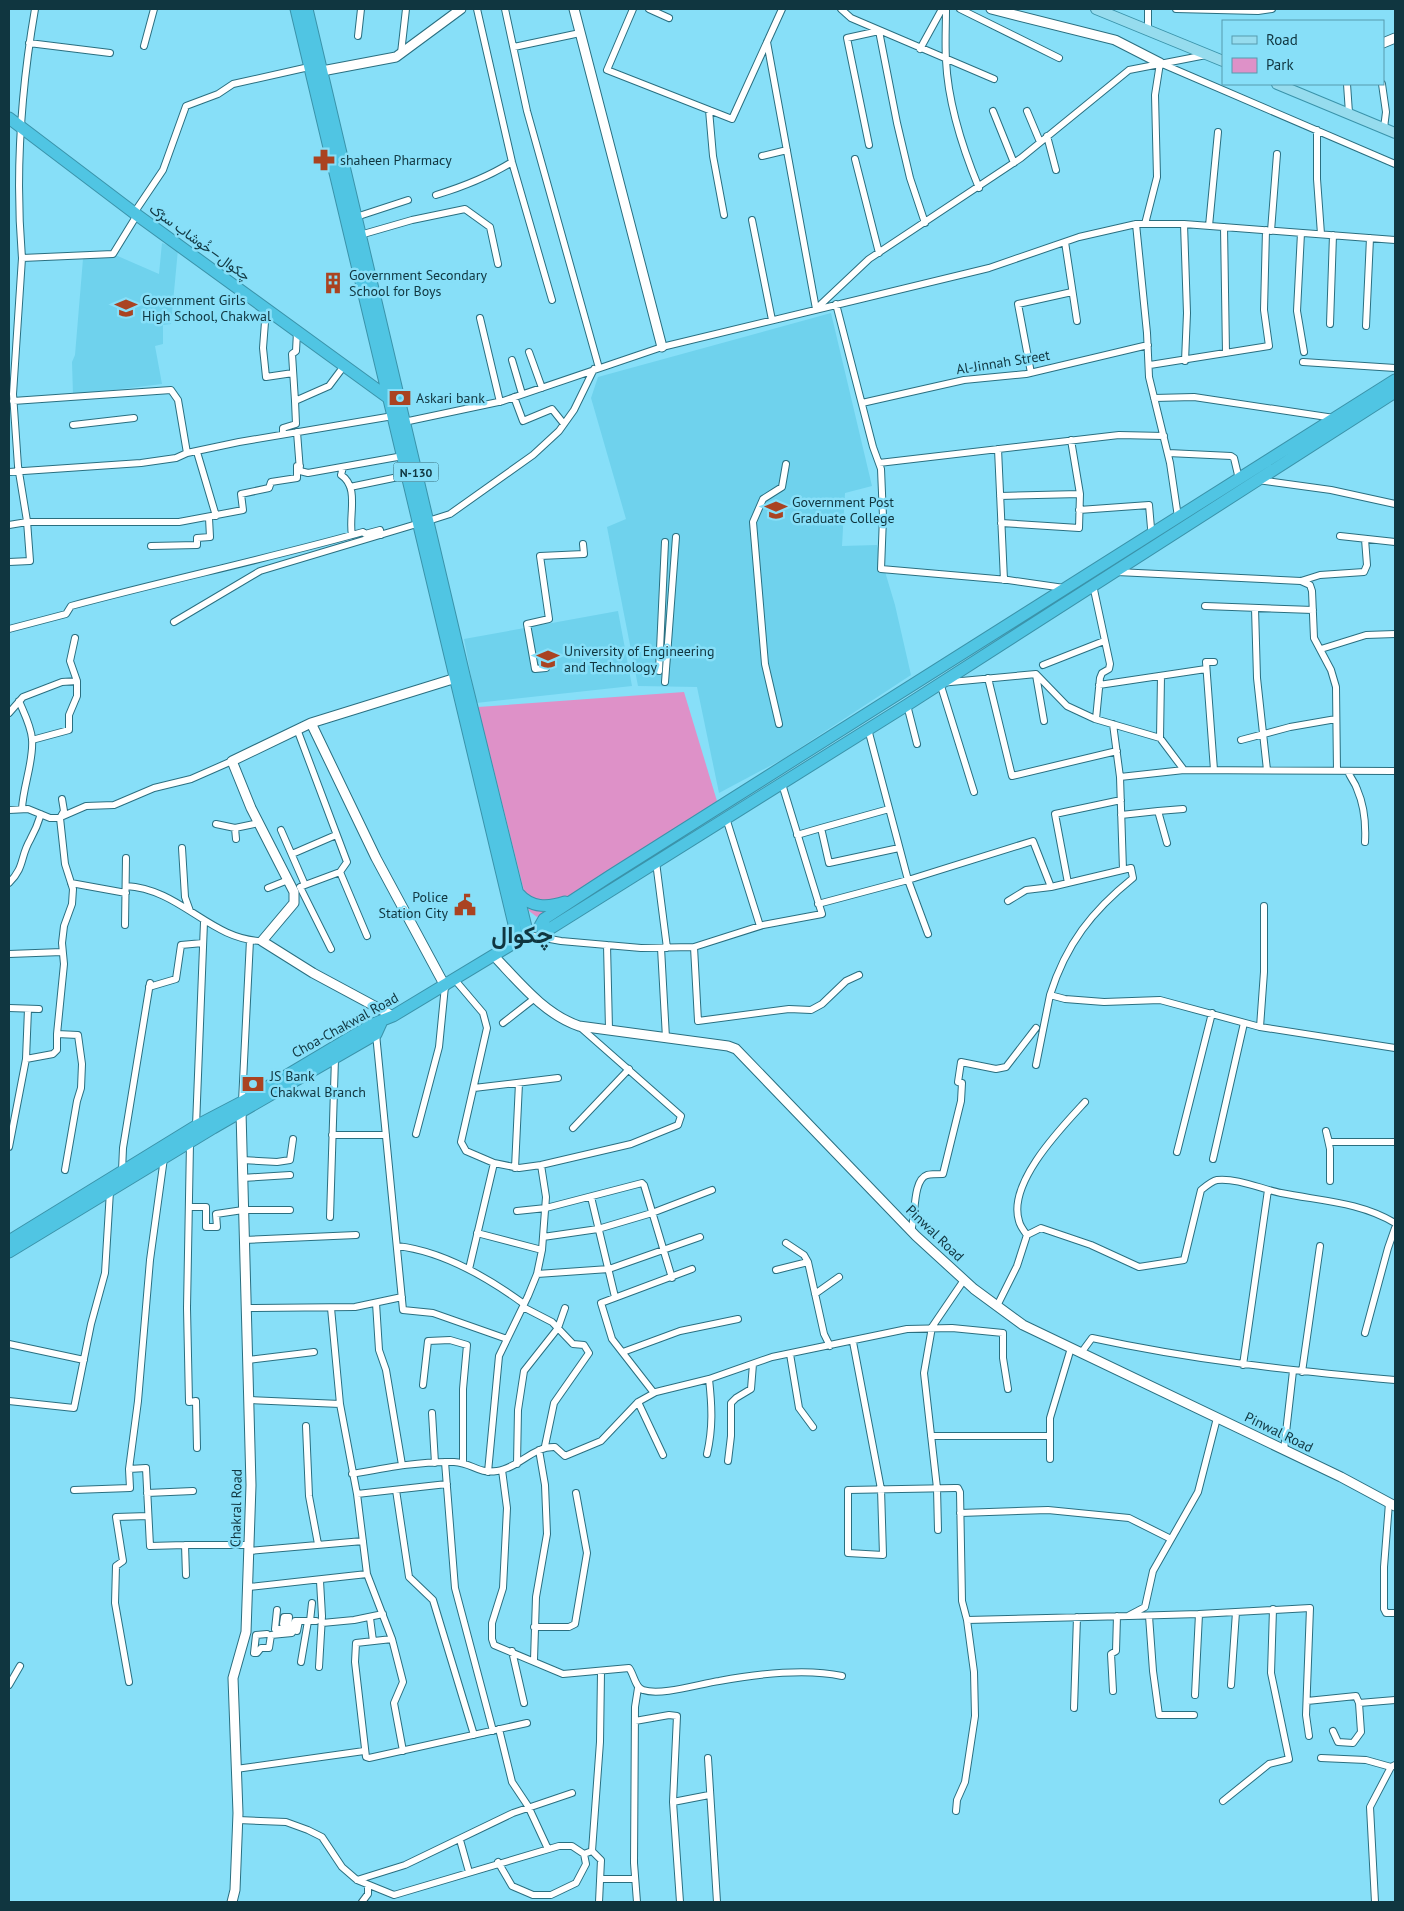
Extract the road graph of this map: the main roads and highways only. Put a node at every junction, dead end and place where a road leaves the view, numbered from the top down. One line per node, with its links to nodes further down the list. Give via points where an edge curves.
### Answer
1 (296, 9): 8 (highway, N-130)
2 (307, 9): 8 (highway, N-130, via 360,235)
3 (1096, 9): 4 (main road)
4 (1222, 60)
5 (1279, 85): 7 (main road)
6 (9, 118): 11 (highway, چکوال—خُوشاب سڑک)
7 (1395, 133)
8 (371, 305): 11 (highway, N-130); 12 (highway, N-130)
9 (1395, 380): 16 (highway)
10 (1395, 392): 17 (highway, via 782,784 551,928)
11 (388, 398): 12 (highway, چکوال—خُوشاب سڑک); 13 (highway, N-130)
12 (400, 405): 13 (highway, N-130)
13 (424, 522): 14 (highway, N-130)
14 (460, 679): 15 (highway, N-130); 18 (highway, N-130)
15 (517, 891): 16 (highway, via 530,903 542,906); 18 (highway, N-130)
16 (584, 894): 17 (highway, Choa-Chakwal Road)
17 (540, 926): 18 (highway, Choa-Chakwal Road)
18 (523, 938): 19 (highway, Choa-Chakwal Road)
19 (381, 1023): 20 (highway, Choa-Chakwal Road, via 373,1024); 20 (highway, via 376,1034)
20 (241, 1107): 21 (highway, Choa-Chakwal Road, via 196,1126); 22 (highway, via 190,1143)
21 (9, 1241)
22 (9, 1252)

